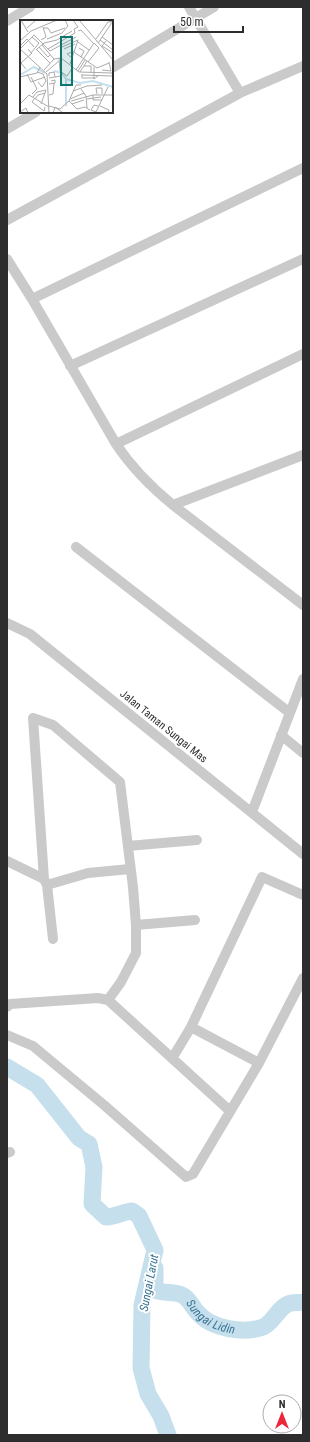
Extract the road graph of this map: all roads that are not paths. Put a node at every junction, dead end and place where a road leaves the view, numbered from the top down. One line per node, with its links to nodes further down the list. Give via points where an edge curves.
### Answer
1 (30, 7): 5 (street)
2 (189, 7): 4 (street)
3 (214, 7): 4 (street)
4 (196, 19): 7 (street); 8 (street)
5 (7, 21)
6 (303, 66): 8 (street)
7 (113, 67)
8 (240, 93): 12 (street)
9 (34, 113): 10 (street)
10 (7, 129)
11 (303, 168): 15 (street)
12 (7, 220)
13 (303, 259): 17 (street)
14 (7, 260): 15 (street)
15 (32, 299): 17 (street)
16 (303, 354): 18 (street)
17 (70, 366): 18 (street)
18 (116, 444): 20 (street, via 129,464)
19 (303, 455): 20 (street)
20 (173, 505): 22 (street)
21 (76, 547): 25 (street)
22 (303, 606)
23 (7, 623): 28 (street, Jalan Taman Sungai Mas, via 30,634)
24 (303, 679): 25 (street)
25 (290, 712): 26 (street)
26 (281, 735): 27 (street); 28 (street)
27 (303, 753)
28 (252, 812): 31 (street, Jalan Taman Sungai Mas)
29 (197, 840): 30 (street)
30 (128, 846): 33 (street); 34 (street, via 117,779 53,725 33,718)
31 (303, 854)
32 (7, 861): 34 (street)
33 (130, 869): 34 (street, via 88,873); 37 (street)
34 (46, 882): 38 (street)
35 (303, 895): 42 (street, via 262,877)
36 (195, 920): 37 (street)
37 (136, 925): 40 (street, via 136,953)
38 (53, 939)
39 (303, 978): 45 (street)
40 (108, 1000): 41 (street, via 66,1000 10,1004); 44 (street)
41 (7, 1007)
42 (191, 1027): 44 (street); 45 (street)
43 (7, 1035): 46 (street, via 33,1046 104,1104 186,1177 193,1174)
44 (173, 1058): 46 (street)
45 (259, 1063): 46 (street)
46 (230, 1111)

